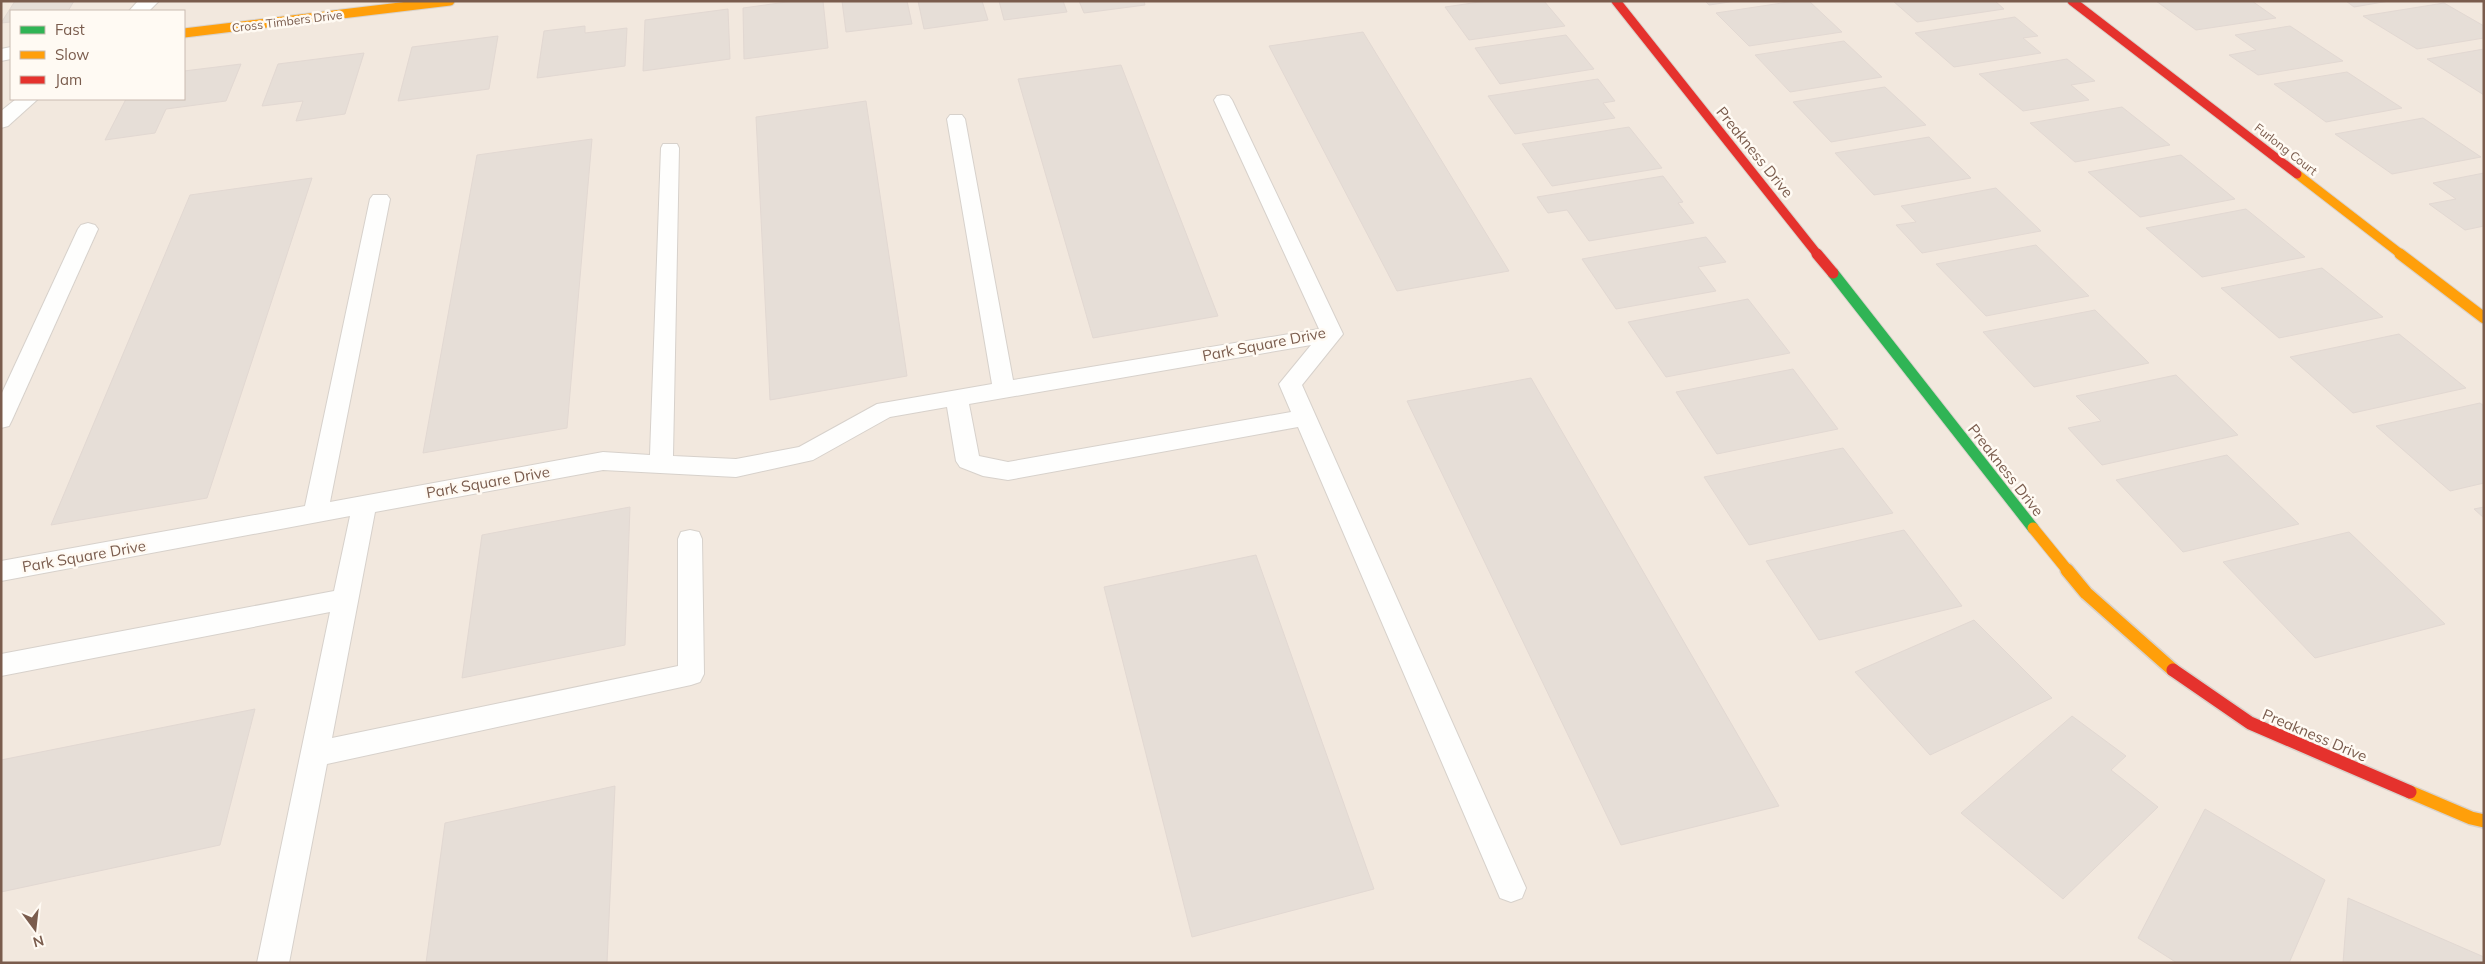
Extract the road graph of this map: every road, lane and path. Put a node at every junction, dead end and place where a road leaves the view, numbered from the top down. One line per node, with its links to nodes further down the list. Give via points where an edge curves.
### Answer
1 (150, 1): 5 (street)
2 (450, 1): 6 (street, Cross Timbers Drive)
3 (1616, 1): 28 (street, Preakness Drive, via 2086,594 2169,667 2250,723)
4 (2072, 1): 14 (street, Furlong Court)
5 (139, 10)
6 (185, 33)
7 (27, 100): 10 (street)
8 (1223, 100): 15 (lane, Park Square Drive)
9 (956, 119): 16 (lane)
10 (1, 122)
11 (670, 148): 20 (lane)
12 (380, 199): 22 (lane)
13 (88, 229): 19 (lane)
14 (2484, 318)
15 (1332, 334): 16 (lane, Park Square Drive); 18 (lane, via 1290,384)
16 (1004, 390): 17 (lane, Park Square Drive)
17 (957, 398): 18 (lane, via 968,461 1008,471); 20 (lane, Park Square Drive, via 885,410 805,454 736,468)
18 (1304, 418): 29 (lane)
19 (1, 420)
20 (661, 465): 21 (lane, Park Square Drive, via 603,462)
21 (364, 505): 22 (lane, Park Square Drive); 25 (lane)
22 (315, 514): 24 (lane, Park Square Drive)
23 (690, 539): 27 (lane, via 691,674)
24 (1, 571)
25 (345, 599): 26 (lane); 27 (lane)
26 (1, 665)
27 (315, 754): 30 (lane)
28 (2484, 821)
29 (1510, 888)
30 (273, 963)

